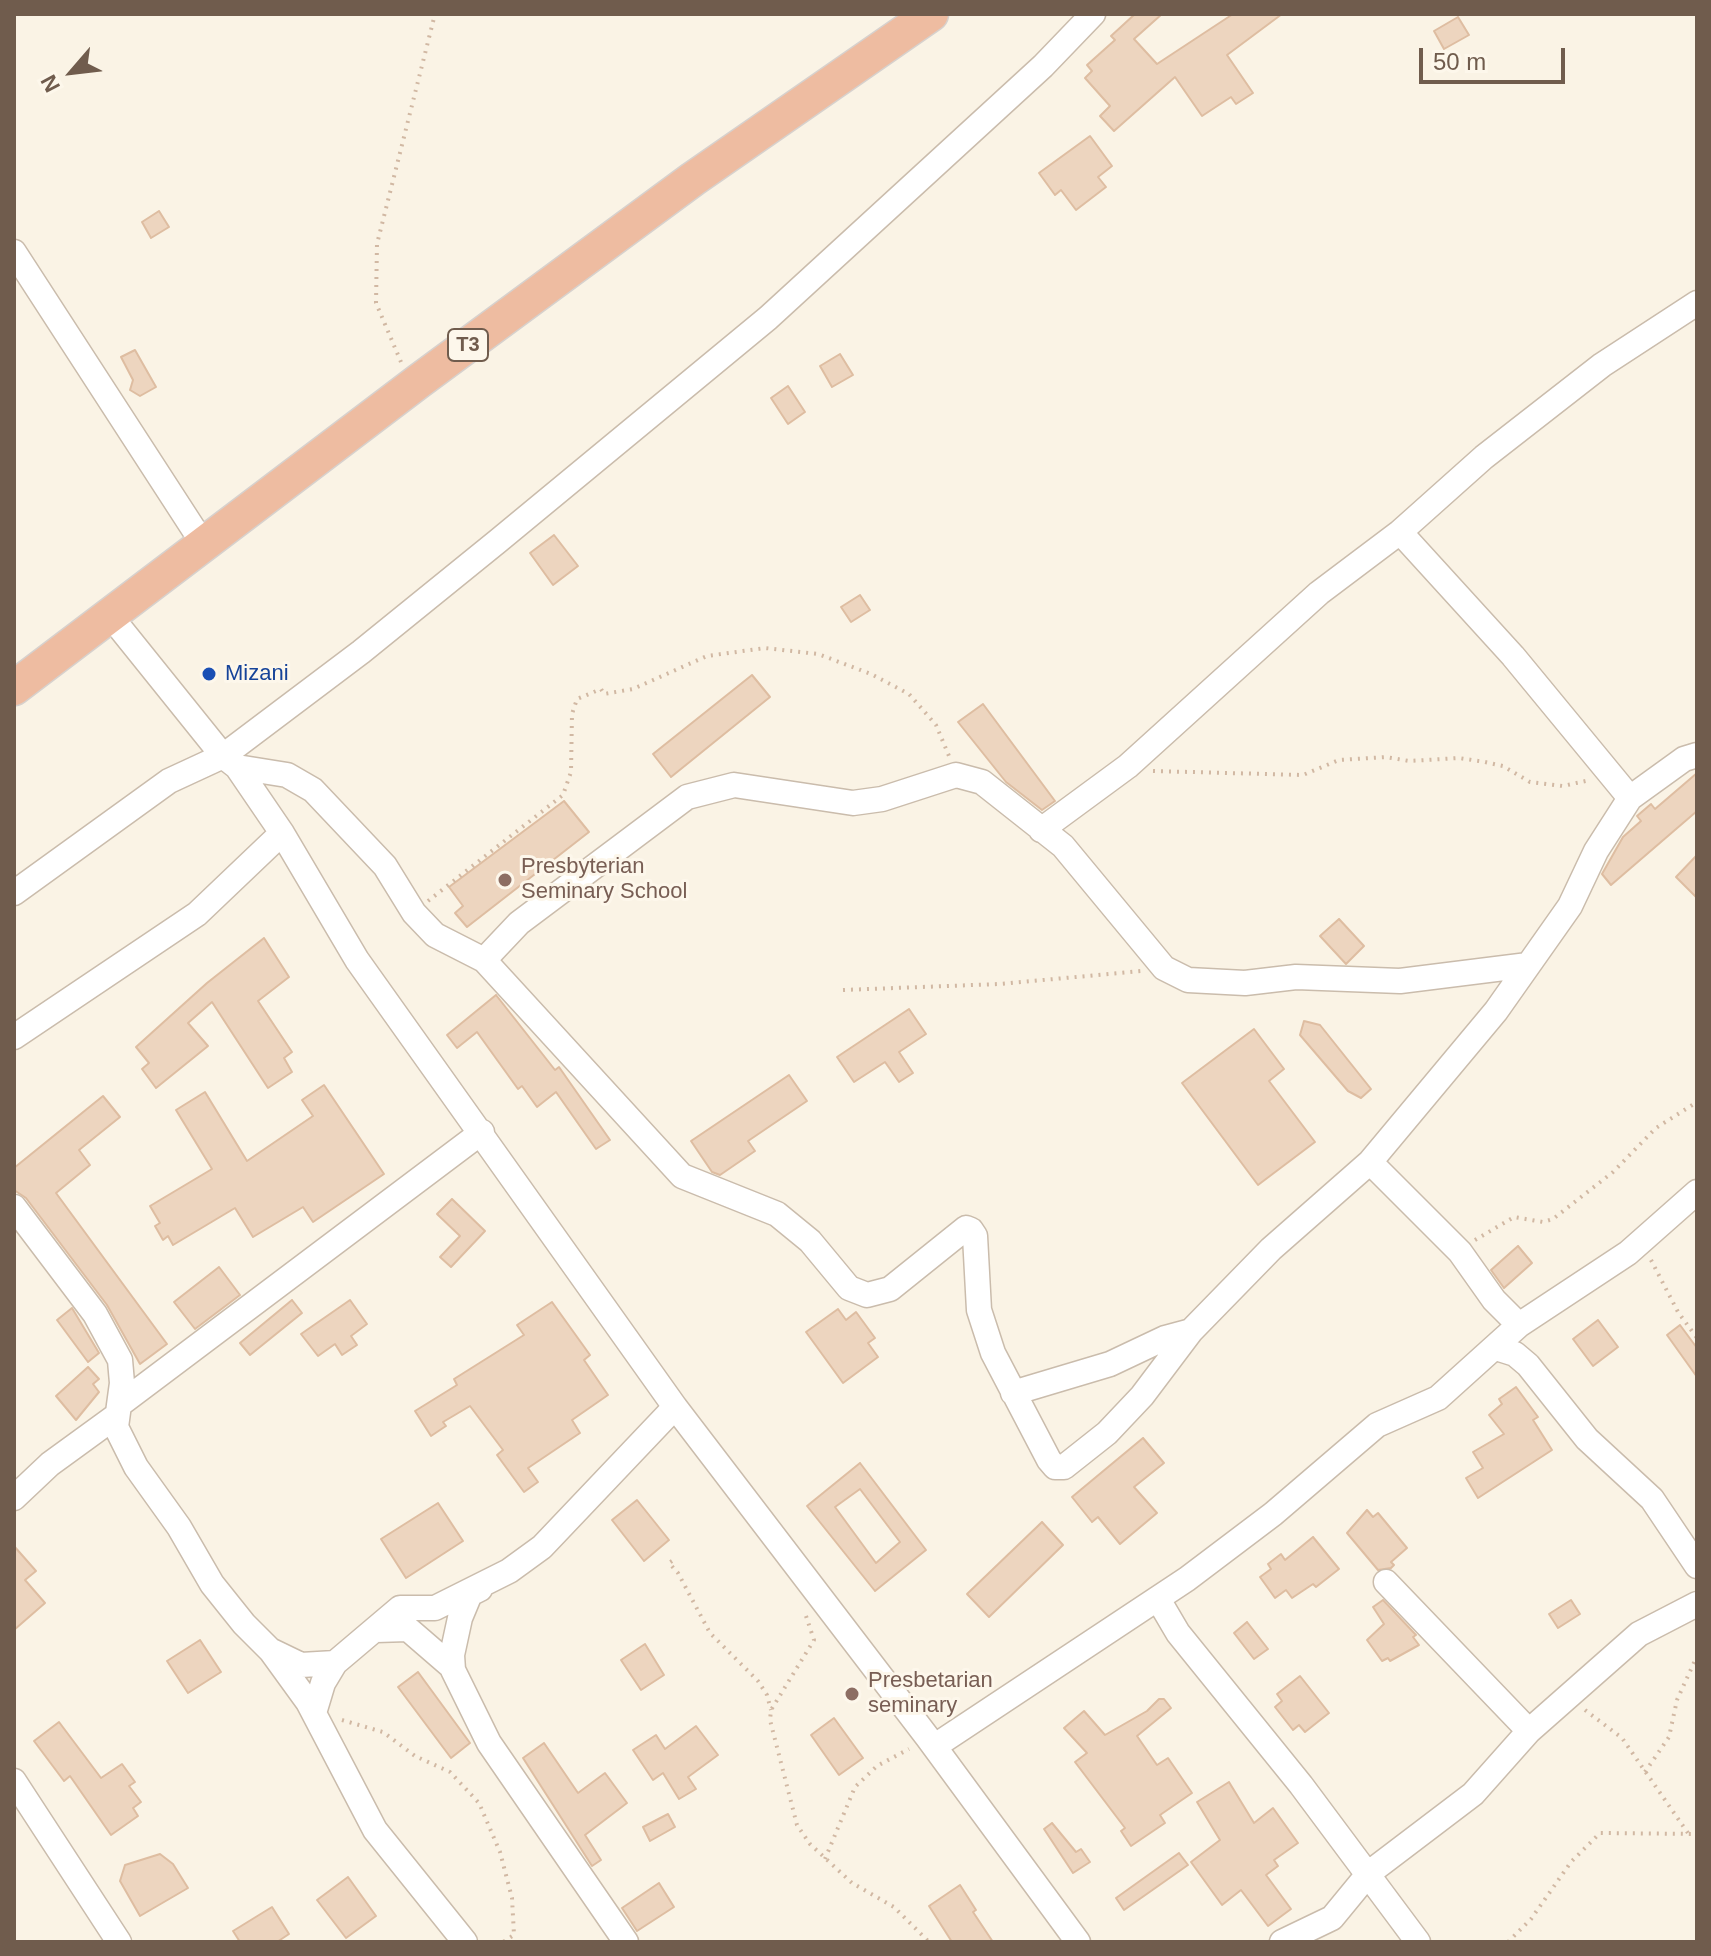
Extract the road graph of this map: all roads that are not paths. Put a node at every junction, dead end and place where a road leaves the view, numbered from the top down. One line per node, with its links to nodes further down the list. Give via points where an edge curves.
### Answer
1 (931, 14): 6 (highway, T3, via 693,179)
2 (1093, 14): 10 (street, via 768,318)
3 (14, 252): 6 (street)
4 (1697, 303): 5 (street, via 1602,365 1484,457)
5 (1400, 532): 11 (street, via 1513,656); 12 (street, via 1319,593 1128,766)
6 (202, 542): 7 (highway, T3)
7 (108, 613): 8 (highway, T3); 10 (street)
8 (14, 688)
9 (1697, 755): 11 (street)
10 (230, 761): 13 (street); 14 (street, via 169,781); 15 (street, via 287,775 313,790 385,866 414,913 435,935)
11 (1630, 798): 16 (street, via 1570,906)
12 (1041, 830): 15 (street, via 982,782 956,775 853,803 734,785 687,797 519,923); 16 (street, via 1063,846 1164,968 1188,980 1400,981)
13 (282, 833): 17 (street, via 197,914); 18 (street, via 357,960)
14 (14, 893)
15 (484, 960): 25 (street, via 682,1176 777,1214 810,1241 849,1288 867,1295 890,1289 966,1228 971,1230 979,1310)
16 (1528, 965): 19 (street)
17 (17, 1034)
18 (482, 1132): 26 (street); 27 (street)
19 (1370, 1162): 22 (street, via 1460,1252); 23 (street, via 1271,1249)
20 (1697, 1192): 22 (street, via 1628,1253)
21 (14, 1207): 27 (street, via 110,1339 120,1360)
22 (1519, 1325): 24 (street)
23 (1191, 1331): 25 (street, via 1110,1364); 25 (street, via 1142,1396 1064,1467 1049,1460)
24 (1496, 1348): 29 (street, via 1528,1365 1587,1439 1652,1499); 32 (street, via 1438,1398 1377,1425 1273,1514)
25 (1013, 1393)
26 (675, 1407): 30 (street, via 542,1547); 40 (street)
27 (118, 1411): 28 (street); 35 (street, via 119,1437 136,1467 212,1584)
28 (14, 1498)
29 (1697, 1566)
30 (509, 1571): 34 (street, via 435,1608 400,1608); 37 (street, via 470,1594 457,1628)
31 (1386, 1582): 39 (street)
32 (1158, 1599): 40 (street); 42 (street, via 1206,1670)
33 (1697, 1604): 39 (street, via 1639,1634)
34 (376, 1630): 36 (street); 37 (street, via 408,1629)
35 (271, 1651): 36 (street, via 301,1665); 38 (street)
36 (335, 1663): 38 (street)
37 (452, 1667): 45 (street, via 489,1743)
38 (314, 1713): 44 (street, via 375,1830)
39 (1529, 1731): 42 (street, via 1490,1779)
40 (932, 1742): 46 (street)
41 (14, 1781): 43 (street)
42 (1369, 1873): 47 (street, via 1332,1918); 48 (street)
43 (119, 1942)
44 (465, 1942)
45 (626, 1942)
46 (1078, 1942)
47 (1282, 1942)
48 (1418, 1942)

